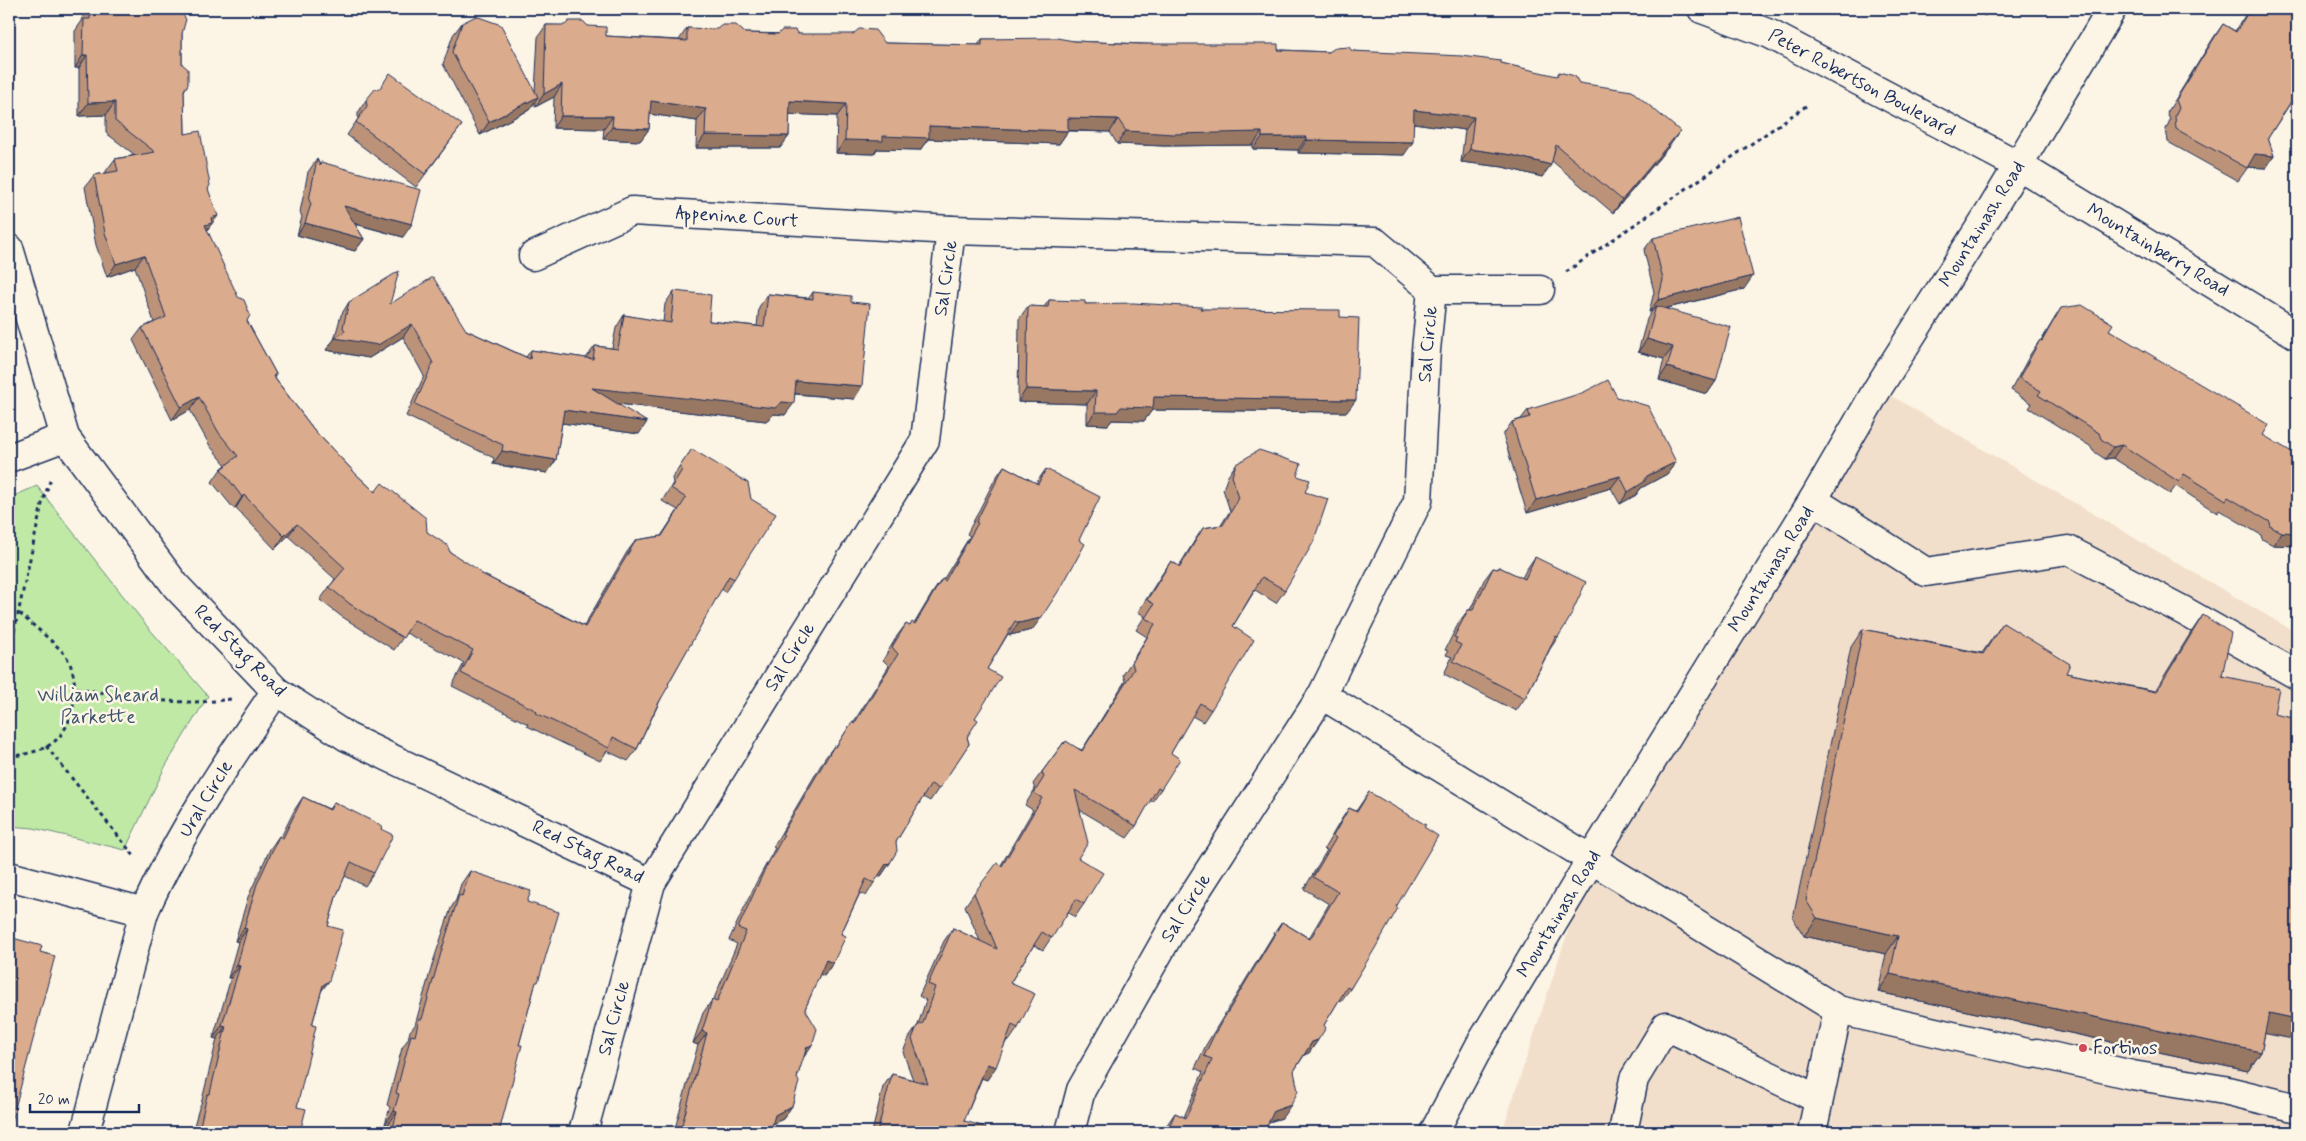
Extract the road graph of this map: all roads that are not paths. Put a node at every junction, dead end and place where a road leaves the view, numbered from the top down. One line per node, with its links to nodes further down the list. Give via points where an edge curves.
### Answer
1 (1702, 9): 3 (street, Peter Robertson Boulevard, via 1770,34)
2 (2112, 9): 3 (street, Mountainash Road)
3 (2018, 165): 9 (street, Mountainberry Road); 12 (street, Mountainash Road, via 1878,388)
4 (951, 230): 6 (street, Appenine Court, via 632,210); 7 (street, Sal Circle, via 1375,242); 18 (street, Sal Circle, via 925,440)
5 (9, 248): 10 (street, Red Stag Road)
6 (533, 256)
7 (1432, 290): 8 (street); 15 (street, Sal Circle, via 1418,501)
8 (1540, 290)
9 (2297, 335)
10 (65, 437): 11 (street); 14 (street, Red Stag Road, via 176,586)
11 (9, 458)
12 (1813, 500): 13 (street, via 1926,572 2068,550); 16 (street, Mountainash Road)
13 (2297, 675)
14 (276, 691): 18 (street, Red Stag Road, via 347,737); 19 (street, Ural Circle, via 209,789)
15 (1322, 695): 16 (street); 25 (street, Sal Circle, via 1176,922 1081,1090)
16 (1592, 858): 20 (street); 26 (street, Mountainash Road, via 1480,1045)
17 (9, 876): 19 (street)
18 (651, 883): 24 (street, Sal Circle)
19 (144, 912): 23 (street, Ural Circle)
20 (1838, 1010): 21 (street); 22 (street, via 2032,1054 2224,1090)
21 (1818, 1099): 27 (street, via 1666,1026 1634,1079); 28 (street)
22 (2297, 1108)
23 (85, 1132)
24 (583, 1132)
25 (1070, 1132)
26 (1434, 1132)
27 (1624, 1132)
28 (1812, 1132)

